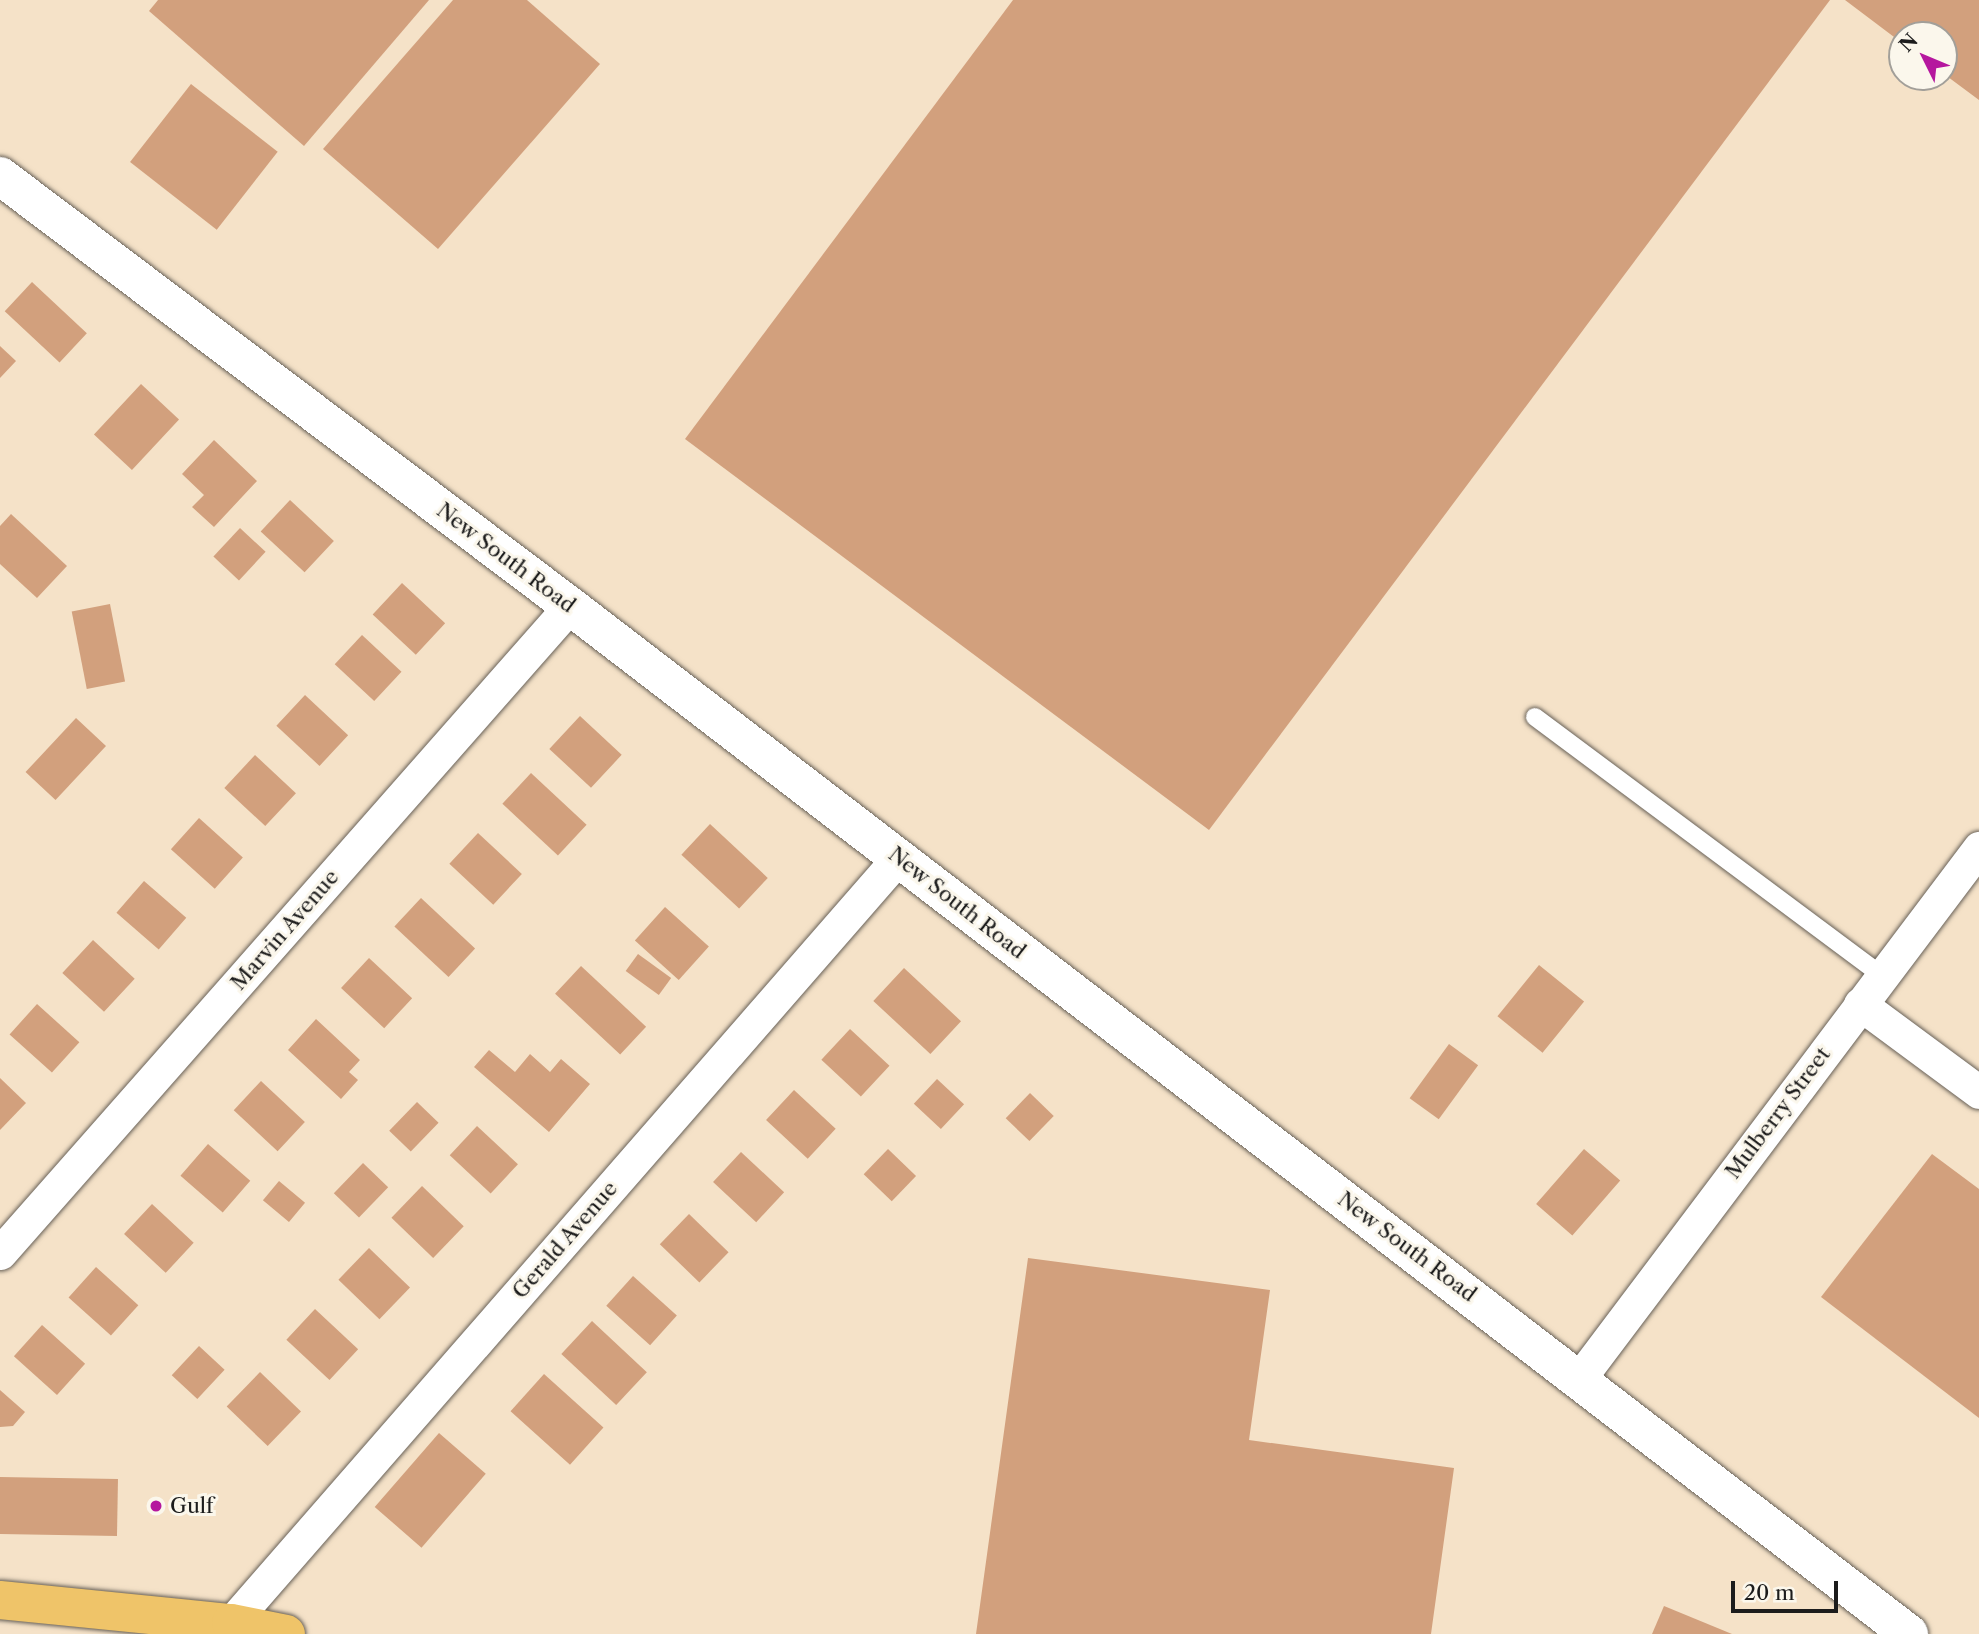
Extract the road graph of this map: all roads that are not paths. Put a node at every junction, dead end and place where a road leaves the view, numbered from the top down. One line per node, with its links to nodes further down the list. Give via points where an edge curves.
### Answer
1 (2, 181): 2 (street, New South Road)
2 (570, 606): 5 (street, New South Road); 9 (street, Marvin Avenue)
3 (1535, 717): 6 (lane)
4 (1979, 848): 6 (street, Mulberry Street)
5 (898, 858): 10 (street, New South Road); 12 (street, Gerald Avenue)
6 (1882, 976): 7 (street, Mulberry Street)
7 (1860, 1003): 8 (street); 10 (street, Mulberry Street)
8 (1979, 1092)
9 (0, 1253)
10 (1579, 1379): 14 (street, New South Road)
11 (0, 1600): 12 (main road)
12 (230, 1623): 13 (main road)
13 (286, 1634)
14 (1909, 1634)

